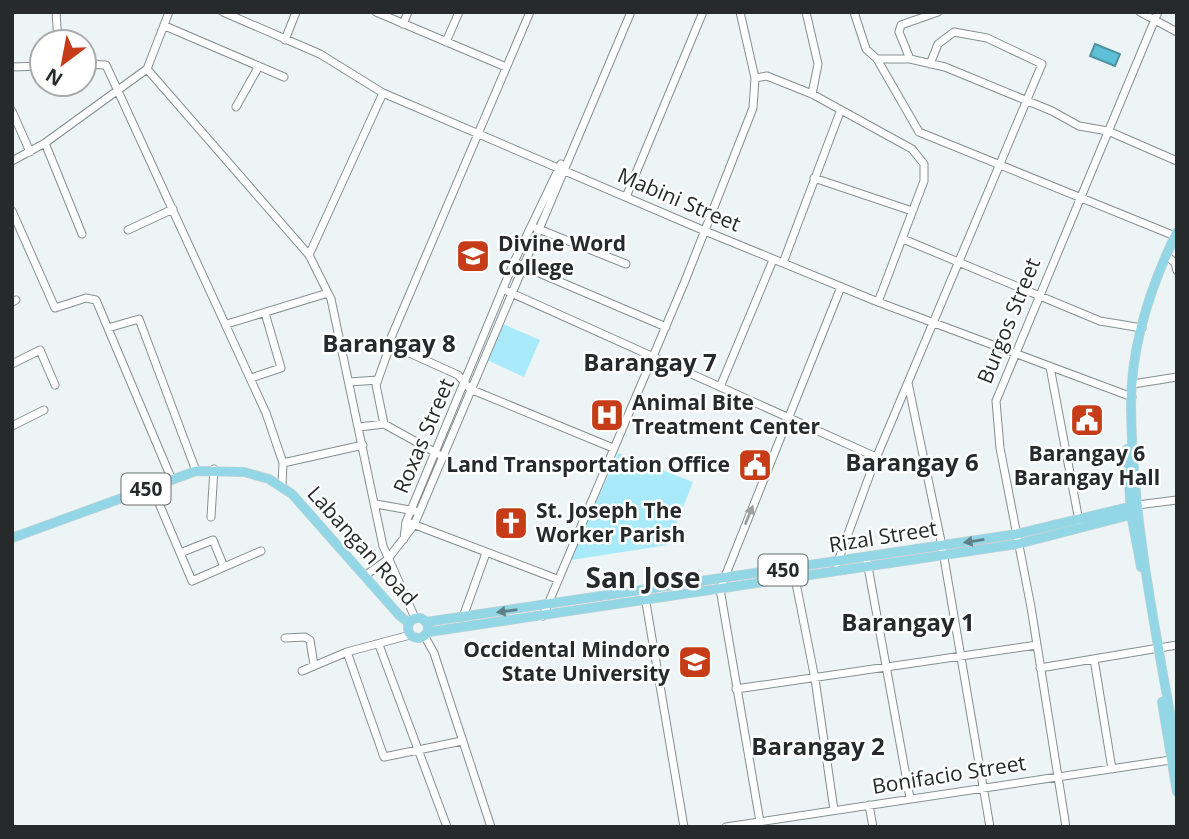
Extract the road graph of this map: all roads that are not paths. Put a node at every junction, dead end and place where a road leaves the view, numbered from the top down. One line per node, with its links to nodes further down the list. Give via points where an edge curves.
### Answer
1 (169, 12): 17 (street)
2 (223, 12): 19 (street, Mabini Street)
3 (296, 12): 19 (street)
4 (376, 12): 16 (street)
5 (408, 12): 16 (street)
6 (458, 12): 20 (street)
7 (530, 12): 26 (street)
8 (631, 12): 46 (street, Roxas Street)
9 (703, 12): 49 (street)
10 (740, 12): 29 (street)
11 (806, 12): 32 (street, via 818,64)
12 (854, 12): 22 (street, via 866,49)
13 (938, 12): 21 (street, via 901,25 899,32)
14 (1140, 12): 15 (street)
15 (1156, 16): 18 (street); 37 (street, Burgos Street)
16 (403, 24): 20 (street)
17 (165, 26): 25 (street); 27 (street)
18 (1177, 32)
19 (285, 40): 31 (street, Mabini Street, via 320,54)
20 (446, 42): 26 (street)
21 (910, 59): 22 (street); 24 (street)
22 (877, 60): 38 (street)
23 (98, 64): 30 (street, via 106,65)
24 (930, 64): 33 (street); 33 (street, via 945,36 954,32 987,38 1042,64)
25 (258, 66): 28 (street); 34 (street)
26 (506, 67): 39 (street)
27 (147, 69): 30 (street); 59 (street)
28 (284, 77)
29 (755, 78): 32 (street, via 767,76); 55 (street, via 753,108)
30 (118, 92): 40 (street); 50 (street)
31 (383, 93): 39 (street, Mabini Street); 59 (street)
32 (812, 94): 36 (street)
33 (1026, 101): 37 (street, via 1079,126); 45 (street)
34 (236, 107)
35 (12, 111): 42 (street)
36 (840, 112): 41 (street); 47 (street)
37 (1108, 131): 44 (street); 48 (street, Burgos Street)
38 (919, 132): 41 (street); 45 (street)
39 (478, 134): 46 (street, Mabini Street); 78 (street)
40 (45, 143): 42 (street); 56 (street)
41 (912, 149): 52 (street, via 924,163 925,172)
42 (30, 152): 43 (street)
43 (12, 161)
44 (1177, 162)
45 (999, 163): 48 (street); 62 (street)
46 (561, 168): 49 (street, Mabini Street); 53 (street, Roxas Street)
47 (814, 178): 52 (street); 65 (street)
48 (1080, 196): 57 (street); 70 (street, Burgos Street)
49 (626, 197): 55 (street, Mabini Street)
50 (173, 209): 54 (street); 74 (street)
51 (12, 211): 76 (street, via 55,307 92,297)
52 (912, 211): 58 (street)
53 (535, 228): 63 (street, Roxas Street); 64 (street)
54 (128, 230)
55 (705, 231): 61 (street, Mabini Street); 75 (street)
56 (82, 234)
57 (1176, 234): 60 (main road)
58 (903, 239): 62 (street); 71 (street)
59 (309, 255): 69 (street)
60 (1166, 255): 66 (street); 77 (main road)
61 (774, 260): 65 (street, Mabini Street); 91 (street)
62 (956, 262): 70 (street); 73 (street)
63 (519, 264): 68 (street, Roxas Street); 75 (street)
64 (626, 264)
65 (783, 264): 67 (street, Mabini Street)
66 (1177, 271)
67 (841, 287): 71 (street, Mabini Street); 94 (street)
68 (507, 291): 80 (street); 90 (street, Roxas Street)
69 (328, 293): 72 (street); 86 (street)
70 (1038, 296): 77 (street, via 1100,321); 79 (street, Burgos Street)
71 (877, 302): 73 (street, Mabini Street)
72 (265, 313): 74 (street); 84 (street, via 281,368)
73 (932, 322): 79 (street, Mabini Street); 87 (street)
74 (227, 324): 84 (street)
75 (666, 327): 80 (street)
76 (108, 328): 104 (street, via 139,319); 105 (street)
77 (1142, 328): 88 (main road)
78 (391, 343): 85 (street); 90 (street, via 458,375)
79 (1017, 352): 82 (street, Mabini Street); 117 (street, Burgos Street, via 999,388 995,408)
80 (652, 358): 91 (street); 99 (street)
81 (12, 364): 89 (street, via 40,350)
82 (1051, 367): 92 (street, Mabini Street); 115 (street)
83 (1177, 377): 88 (street)
84 (250, 378): 102 (street)
85 (378, 380): 86 (street); 95 (street)
86 (349, 382): 97 (street)
87 (908, 383): 101 (street); 118 (street)
88 (1133, 384): 92 (main road)
89 (55, 385)
90 (468, 386): 99 (street); 100 (street, Roxas Street)
91 (720, 387): 94 (street)
92 (1131, 402): 111 (main road)
93 (44, 410): 96 (street)
94 (788, 419): 101 (street); 130 (street, one-way to 94)
95 (384, 424): 97 (street); 100 (street)
96 (12, 426)
97 (359, 427): 98 (street)
98 (363, 445): 102 (street); 109 (street)
99 (613, 448): 129 (street)
100 (439, 454): 112 (street, Roxas Street)
101 (876, 457): 124 (street)
102 (283, 463): 106 (street)
103 (214, 469): 104 (main road, Labangan Road / 450); 106 (main road, Labangan Road / 450, via 256,474); 113 (street)
104 (196, 471): 105 (main road, Labangan Road / 450)
105 (172, 480): 107 (main road, Labangan Road / 450)
106 (282, 485): 128 (main road, Labangan Road / 450)
107 (152, 487): 116 (main road, Labangan Road / 450); 121 (street)
108 (1177, 500): 110 (street)
109 (376, 504): 112 (street); 122 (street)
110 (1147, 504): 111 (main road)
111 (1134, 510): 115 (main road, Rizal Street / 450); 143 (main road)
112 (415, 511): 114 (street, Roxas Street)
113 (211, 517)
114 (411, 523): 120 (street); 122 (street, Roxas Street, via 404,541)
115 (1079, 523): 117 (main road, Rizal Street / 450)
116 (12, 538)
117 (1018, 539): 118 (main road, Rizal Street / 450); 141 (street, Burgos Street)
118 (943, 550): 123 (main road, Rizal Street / 450); 145 (street)
119 (261, 551): 125 (street)
120 (486, 552): 129 (street); 135 (street)
121 (180, 553): 125 (street, via 213,540); 125 (street, via 192,581)
122 (387, 560): 128 (street, Roxas Street); 136 (street)
123 (867, 561): 124 (main road, Rizal Street / 450); 126 (main road, Rizal Street / 450); 149 (street)
124 (838, 562): 126 (street); 127 (main road, Rizal Street / 450)
125 (224, 567)
126 (834, 572): 127 (main road, Rizal Street / 450)
127 (793, 573): 130 (main road, Rizal Street / 450); 131 (main road, Rizal Street / 450); 151 (street)
128 (366, 575): 136 (main road, Labangan Road / 450, via 399,615)
129 (557, 579): 133 (street)
130 (723, 579): 131 (street); 132 (main road, Rizal Street / 450)
131 (720, 589): 132 (main road, Rizal Street / 450); 152 (street)
132 (646, 595): 133 (main road, Rizal Street / 450); 134 (main road, Rizal Street / 450); 167 (street)
133 (547, 605): 134 (street); 135 (main road, Rizal Street / 450, one-way to 135)
134 (543, 616): 137 (main road, Rizal Street / 450)
135 (463, 617): 137 (main road, Rizal Street / 450)
136 (412, 621): 137 (main road); 138 (main road)
137 (427, 630): 138 (main road, via 419,639); 154 (street)
138 (410, 635): 140 (street)
139 (285, 638): 147 (street, via 310,640)
140 (379, 645): 144 (street); 155 (street)
141 (1037, 645): 145 (street); 148 (street, Burgos Street)
142 (1177, 645): 143 (street)
143 (1157, 648): 146 (street); 153 (main road); 156 (main road)
144 (346, 652): 147 (street); 155 (street, via 384,757)
145 (961, 656): 149 (street); 159 (street)
146 (1094, 659): 148 (street); 157 (street)
147 (314, 665): 150 (street)
148 (1040, 667): 158 (street, Burgos Street)
149 (887, 668): 151 (street); 161 (street)
150 (302, 671)
151 (815, 679): 152 (street); 163 (street)
152 (736, 689): 164 (street)
153 (1172, 696): 156 (main road)
154 (462, 741): 155 (street); 166 (street)
155 (418, 751): 165 (street)
156 (1175, 757): 157 (street, Bonifacio Street); 160 (main road)
157 (1112, 769): 158 (street, Bonifacio Street)
158 (1058, 776): 159 (street, Bonifacio Street); 171 (street, Burgos Street)
159 (983, 787): 161 (street, Bonifacio Street); 170 (street)
160 (1177, 792)
161 (910, 798): 162 (street, Bonifacio Street)
162 (869, 804): 163 (street, Bonifacio Street); 169 (street)
163 (834, 810): 164 (street, Bonifacio Street)
164 (760, 822): 168 (street, Bonifacio Street)
165 (447, 827)
166 (491, 827)
167 (684, 827)
168 (726, 827)
169 (873, 827)
170 (990, 827)
171 (1066, 827)

